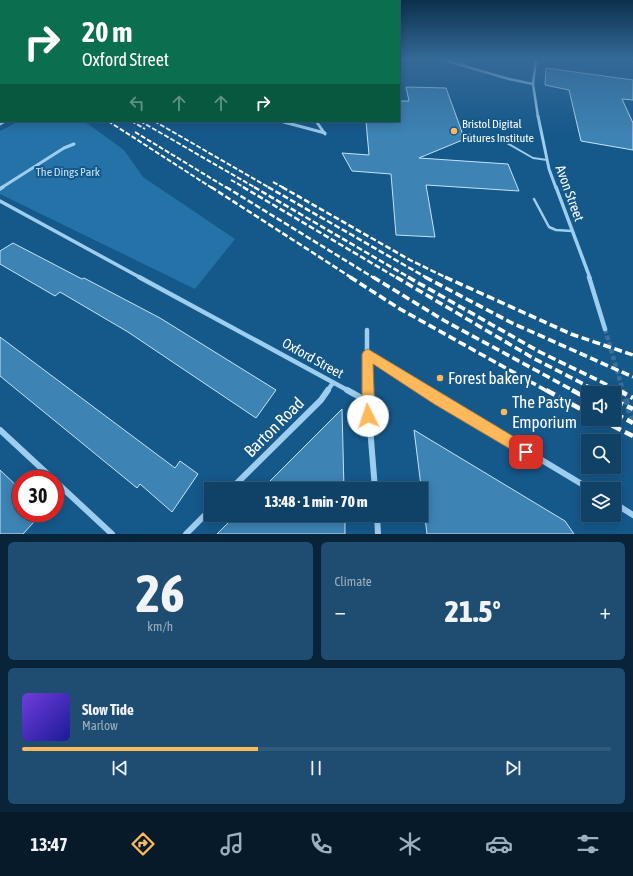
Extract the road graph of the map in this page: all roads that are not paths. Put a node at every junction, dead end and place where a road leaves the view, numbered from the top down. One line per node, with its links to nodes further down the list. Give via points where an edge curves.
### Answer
1 (533, 84): 6 (street, Avon Street)
2 (283, 122): 3 (street, via 325,134)
3 (317, 122)
4 (463, 134): 6 (lane, via 498,138 533,158)
5 (74, 144): 7 (street)
6 (547, 160): 10 (street, Avon Street)
7 (0, 189)
8 (534, 199): 10 (lane, via 549,227)
9 (0, 201): 14 (street, Oxford Street)
10 (572, 232): 11 (street, Avon Street, via 594,289)
11 (605, 329)
12 (367, 330): 13 (street, Oxford Street)
13 (368, 354): 15 (street, Oxford Street); 20 (street, via 438,399)
14 (333, 383): 15 (street, Oxford Street); 18 (street, Barton Road, via 321,400)
15 (367, 401): 19 (street)
16 (0, 430): 17 (street)
17 (43, 470)
18 (239, 482)
19 (374, 482)
20 (581, 484)
21 (64, 489): 26 (street)
22 (621, 507): 23 (street)
23 (633, 515)
24 (204, 516): 27 (street)
25 (377, 522): 28 (street)
26 (112, 534)
27 (186, 534)
28 (378, 534)

